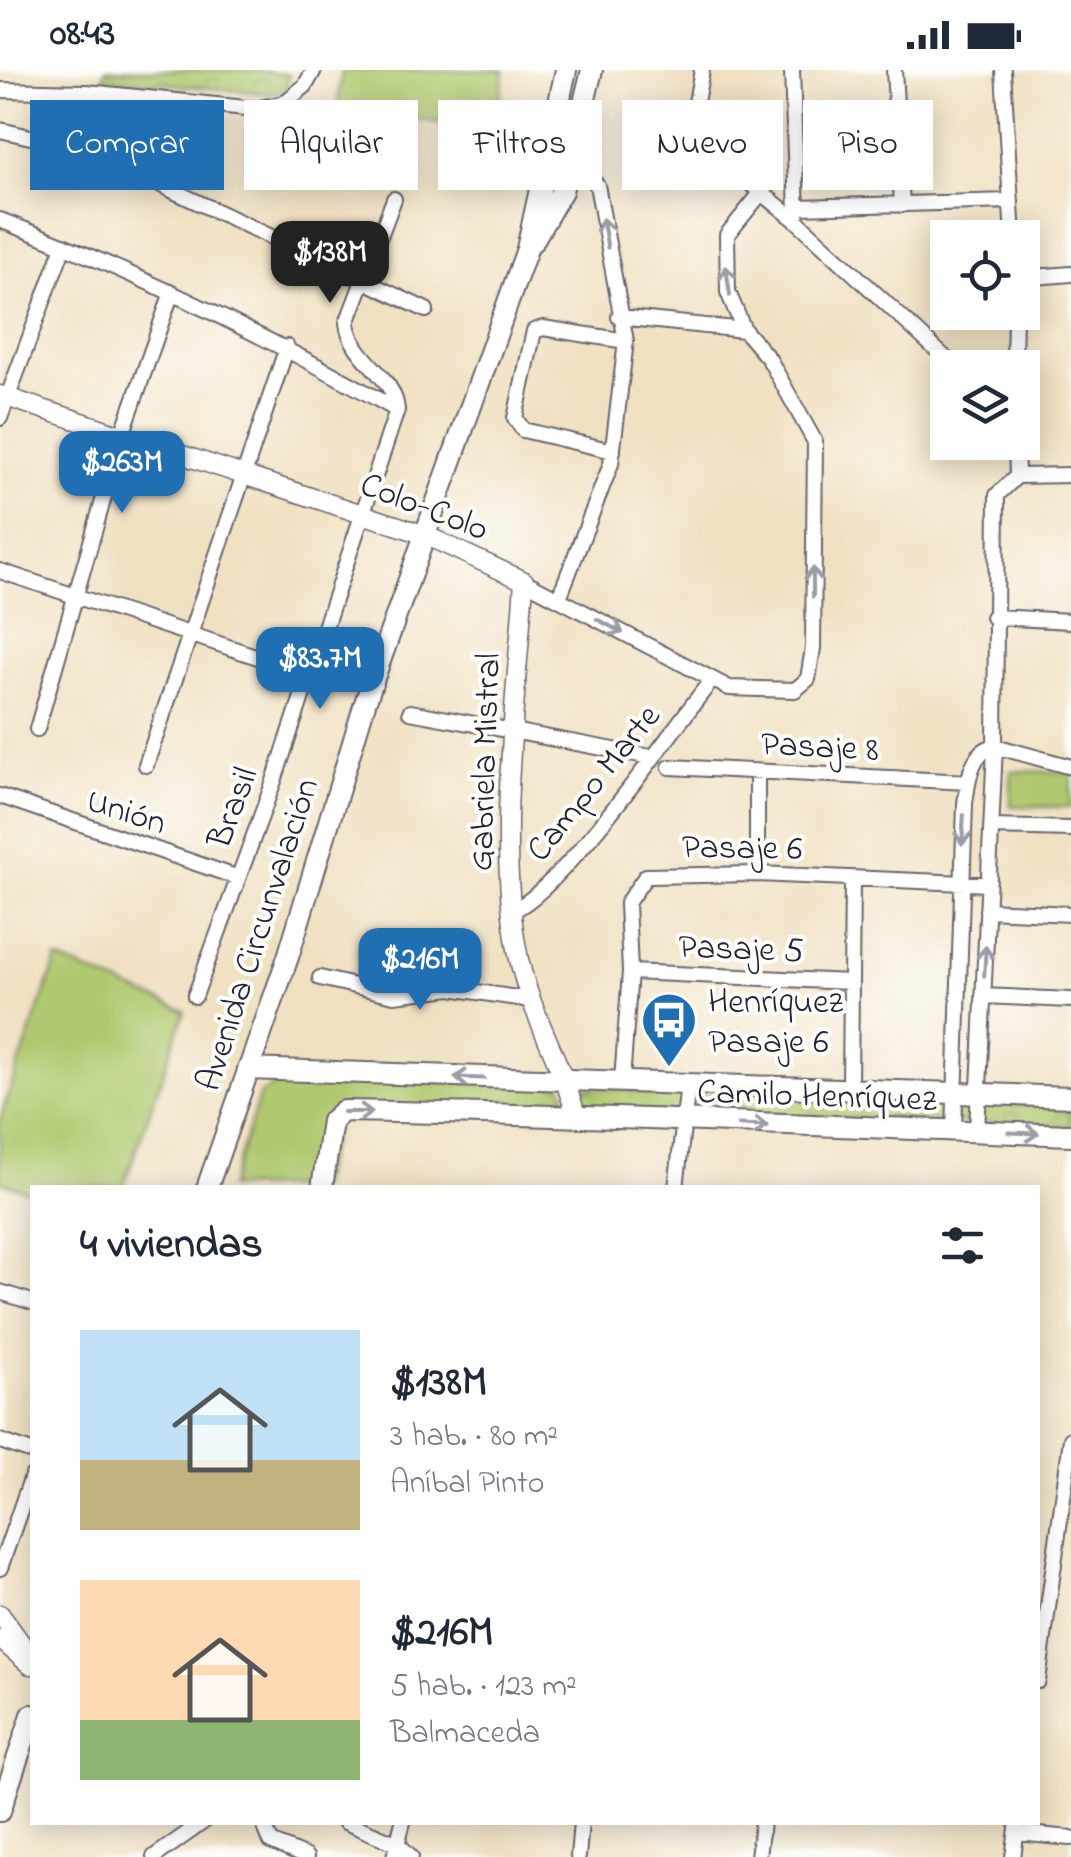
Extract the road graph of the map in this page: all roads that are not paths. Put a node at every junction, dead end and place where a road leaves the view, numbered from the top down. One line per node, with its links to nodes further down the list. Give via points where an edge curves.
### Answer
1 (314, 70): 8 (street, via 284,103 256,109)
2 (566, 70): 21 (main road, Avenida Circunvalación)
3 (592, 70): 9 (main road, Avenida Circunvalación)
4 (702, 70): 13 (street, via 692,135)
5 (792, 70): 17 (street)
6 (894, 70): 16 (street)
7 (1003, 70): 15 (street)
8 (0, 90)
9 (585, 100)
10 (0, 130): 24 (street, via 87,150)
11 (561, 190): 21 (main road, Avenida Circunvalación)
12 (597, 190): 27 (street, one-way to 12)
13 (761, 193): 17 (street); 28 (street, one-way to 13, via 728,292 724,246)
14 (394, 199): 24 (street)
15 (1010, 200): 16 (street); 19 (street)
16 (902, 205): 17 (street)
17 (797, 214): 31 (street)
18 (0, 220): 20 (street)
19 (1011, 220)
20 (64, 245): 25 (street); 32 (street)
21 (527, 249): 42 (main road, Avenida Circunvalación)
22 (1071, 274): 23 (street)
23 (1040, 277)
24 (364, 282): 26 (street); 33 (street, via 347,323 349,340 387,384)
25 (172, 292): 30 (street); 35 (street)
26 (426, 310)
27 (620, 317): 28 (street); 29 (street)
28 (744, 330): 51 (street, Colo-Colo, one-way to 28, via 728,688 787,692 808,678 813,648 817,454 777,372)
29 (626, 341): 36 (street); 36 (street, via 534,331 517,424)
30 (287, 347): 33 (street); 38 (street)
31 (937, 350)
32 (3, 396): 34 (street); 35 (street, Colo-Colo)
33 (396, 410): 41 (street, Brasil)
34 (0, 418)
35 (122, 435): 38 (street, Colo-Colo); 45 (street)
36 (612, 451): 46 (street)
37 (1017, 460): 40 (street)
38 (241, 474): 41 (street, Colo-Colo); 49 (street)
39 (1071, 475): 40 (street)
40 (1017, 476): 47 (street, via 997,495)
41 (361, 514): 42 (street, Colo-Colo); 50 (street, Brasil)
42 (423, 534): 44 (street, Colo-Colo); 80 (main road, Avenida Circunvalación)
43 (0, 571): 45 (street)
44 (524, 581): 46 (street, Colo-Colo); 53 (street, Gabriela Mistral)
45 (77, 598): 49 (street); 54 (street)
46 (559, 598): 51 (street, Colo-Colo, one-way to 51)
47 (992, 617): 48 (street); 55 (street)
48 (1071, 622)
49 (189, 635): 50 (street); 57 (street)
50 (309, 674): 66 (street, Brasil)
51 (711, 680): 56 (street, Campo Marte)
52 (410, 712): 53 (street)
53 (515, 728): 56 (street); 71 (street, Gabriela Mistral)
54 (37, 729)
55 (995, 746): 59 (street); 61 (street, via 980,752); 63 (street)
56 (651, 756): 71 (street, Campo Marte, via 554,878)
57 (146, 765)
58 (670, 767): 60 (street, Pasaje 8)
59 (1071, 767)
60 (758, 772): 61 (street, Pasaje 8); 65 (street)
61 (968, 782): 68 (street, one-way to 68)
62 (0, 796): 66 (street, Unión)
63 (991, 827): 64 (street); 69 (street)
64 (1071, 828)
65 (757, 874): 67 (street, Pasaje 6); 73 (street, Pasaje 6, via 646,876 627,902)
66 (236, 877): 76 (street, Brasil)
67 (852, 879): 68 (street, Pasaje 6); 75 (street)
68 (961, 883): 69 (street, Pasaje 6); 85 (street)
69 (988, 884): 70 (street)
70 (987, 910): 72 (street); 77 (street, one-way to 70)
71 (512, 911): 78 (street, Gabriela Mistral)
72 (1071, 914)
73 (630, 972): 75 (street, Pasaje 5); 82 (street, Pasaje 6)
74 (320, 978): 78 (street, via 394,994 451,988)
75 (850, 982): 84 (street)
76 (195, 996)
77 (983, 996): 79 (street); 86 (street)
78 (530, 1000): 81 (street, Gabriela Mistral)
79 (1071, 1000)
80 (248, 1069): 81 (main road, Camilo Henríquez, one-way to 80); 93 (main road, Avenida Circunvalación)
81 (567, 1081): 82 (main road, Camilo Henríquez); 88 (street, Gabriela Mistral)
82 (622, 1081): 83 (main road, Camilo Henríquez)
83 (688, 1084): 84 (main road, Camilo Henríquez); 89 (street)
84 (850, 1088): 85 (main road, Camilo Henríquez)
85 (956, 1092): 86 (main road, Camilo Henríquez); 90 (street)
86 (979, 1093): 87 (main road, Camilo Henríquez); 91 (street)
87 (1071, 1097)
88 (576, 1115): 89 (main road, Camilo Henríquez); 94 (main road, Camilo Henríquez, one-way to 88, via 332,1121 343,1111)
89 (684, 1123): 90 (main road, Camilo Henríquez, one-way to 90); 95 (street)
90 (954, 1131): 91 (main road, Camilo Henríquez)
91 (977, 1132): 92 (main road, Camilo Henríquez, one-way to 92)
92 (1071, 1135)
93 (208, 1185)
94 (322, 1185)
95 (676, 1185)
96 (0, 1292): 97 (street)
97 (30, 1301)
98 (0, 1440): 100 (street)
99 (1071, 1440): 107 (street)
100 (30, 1451)
101 (30, 1482): 102 (street)
102 (0, 1568)
103 (0, 1614): 105 (street)
104 (0, 1640): 106 (street)
105 (30, 1655)
106 (30, 1665)
107 (1040, 1666)
108 (30, 1721): 109 (main road)
109 (0, 1811)
110 (199, 1825): 119 (street)
111 (264, 1825): 120 (street, via 271,1842)
112 (350, 1825): 118 (street)
113 (403, 1825): 118 (street)
114 (581, 1825): 122 (street)
115 (762, 1825): 123 (street)
116 (1017, 1828): 117 (street); 124 (street)
117 (1071, 1838)
118 (396, 1850): 121 (street)
119 (154, 1857)
120 (306, 1857)
121 (411, 1857)
122 (578, 1857)
123 (758, 1857)
124 (1013, 1857)

